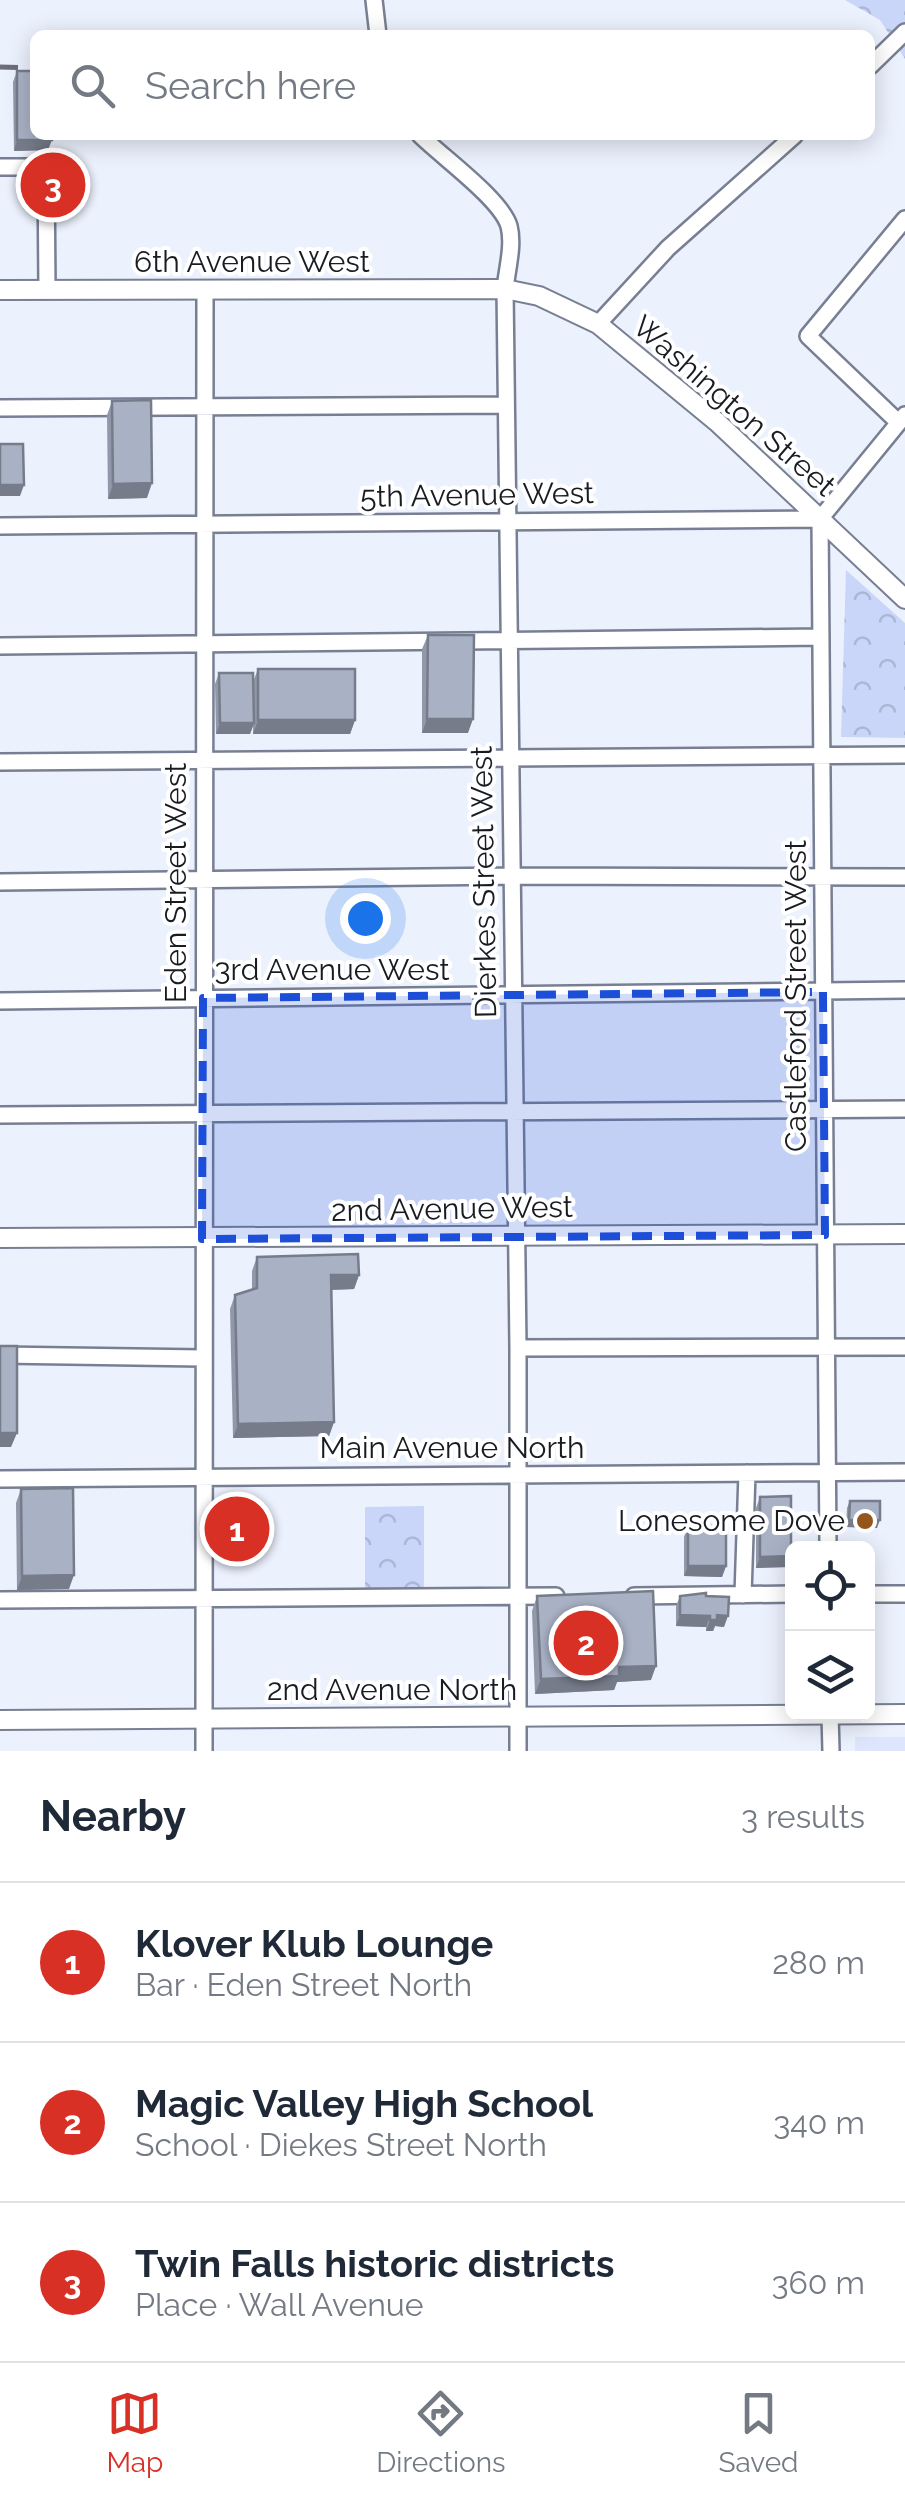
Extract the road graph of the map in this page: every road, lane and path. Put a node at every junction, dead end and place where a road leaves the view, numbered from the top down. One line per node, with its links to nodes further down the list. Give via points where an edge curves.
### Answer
1 (374, 0): 2 (street)
2 (377, 30)
3 (905, 32): 4 (street)
4 (875, 61)
5 (426, 140): 9 (street, Dierkes Street West, via 505,216 510,247)
6 (788, 140): 13 (street, via 668,248)
7 (0, 167): 11 (street, via 46,167)
8 (905, 219): 17 (street, via 808,336)
9 (504, 289): 12 (main road, 6th Avenue West); 13 (main road, Washington Street, via 539,296); 14 (street, Dierkes Street West)
10 (0, 290): 11 (main road, 6th Avenue West)
11 (47, 290): 12 (main road, 6th Avenue West)
12 (205, 290): 15 (street, Eden Street West)
13 (598, 324): 18 (main road, Washington Street)
14 (506, 405): 15 (street); 19 (street, Dierkes Street West)
15 (205, 407): 16 (street); 20 (street, Eden Street West)
16 (0, 408)
17 (902, 418): 18 (street)
18 (820, 518): 19 (street, 5th Avenue West); 22 (main road, Washington Street); 23 (street, Castleford Street West)
19 (508, 523): 20 (street, 5th Avenue West); 24 (street, Dierkes Street West)
20 (204, 525): 21 (street, 5th Avenue West); 25 (street, Eden Street West)
21 (0, 526)
22 (905, 599)
23 (821, 638): 24 (street); 27 (street, Castleford Street West)
24 (509, 641): 25 (street); 29 (street, Dierkes Street West)
25 (204, 644): 26 (street); 30 (street, Eden Street West)
26 (0, 646)
27 (822, 754): 28 (street); 29 (street); 33 (street, Castleford Street West)
28 (905, 755)
29 (510, 757): 30 (street); 32 (street, Dierkes Street West)
30 (204, 761): 31 (street); 35 (street, Eden Street West)
31 (0, 762)
32 (512, 876): 33 (street); 35 (street); 39 (street, Dierkes Street West)
33 (823, 878): 34 (street); 38 (street, Castleford Street West)
34 (905, 878)
35 (203, 881): 36 (street); 40 (street, Eden Street West)
36 (0, 882)
37 (905, 990): 38 (street, 3rd Avenue West)
38 (824, 992): 39 (street, 3rd Avenue West); 43 (street, Castleford Street West)
39 (513, 997): 40 (street, 3rd Avenue West); 44 (street, Dierkes Street West)
40 (203, 998): 41 (street, 3rd Avenue West); 45 (street, Eden Street West)
41 (0, 1001)
42 (905, 1109): 43 (street)
43 (824, 1110): 44 (street); 48 (street, Castleford Street West)
44 (515, 1112): 45 (street); 49 (street, Dierkes Street West)
45 (202, 1114): 46 (street); 51 (street, Eden Street West)
46 (0, 1115)
47 (905, 1234): 48 (main road, 2nd Avenue West)
48 (825, 1235): 49 (main road, 2nd Avenue West); 54 (street, Castleford Street West)
49 (516, 1236): 51 (main road, 2nd Avenue West); 53 (street, Dierkes Street West)
50 (0, 1238): 51 (main road, 2nd Avenue West)
51 (202, 1239): 56 (street, Eden Street West)
52 (905, 1347): 54 (street)
53 (518, 1348): 54 (street); 60 (street, Dierkes Street West)
54 (826, 1348): 58 (street, Castleford Street West)
55 (0, 1355): 56 (street)
56 (202, 1358): 61 (street, Eden Street West)
57 (905, 1472): 58 (street, Main Avenue North)
58 (827, 1473): 59 (street, Main Avenue North); 63 (street, Castleford Street West)
59 (748, 1474): 60 (street, Main Avenue North); 67 (street)
60 (516, 1475): 61 (street, Main Avenue North); 68 (street, Dierkes Street West)
61 (202, 1478): 62 (street, Main Avenue North); 71 (street, Eden Street West)
62 (0, 1479)
63 (828, 1541)
64 (785, 1594): 67 (street)
65 (875, 1594): 66 (street)
66 (905, 1594)
67 (742, 1595): 70 (street)
68 (517, 1596): 69 (street); 71 (street); 76 (street, Dierkes Street West)
69 (573, 1596)
70 (611, 1596)
71 (202, 1599): 72 (street); 77 (street, Eden Street West)
72 (0, 1600)
73 (785, 1714): 76 (main road, 2nd Avenue North)
74 (875, 1714): 75 (main road, 2nd Avenue North)
75 (905, 1714)
76 (518, 1716): 77 (main road, 2nd Avenue North); 81 (street, Dierkes Street West)
77 (203, 1718): 78 (main road, 2nd Avenue North); 80 (street, Eden Street West)
78 (0, 1720)
79 (830, 1721): 82 (street)
80 (204, 1751)
81 (518, 1751)
82 (831, 1751)

